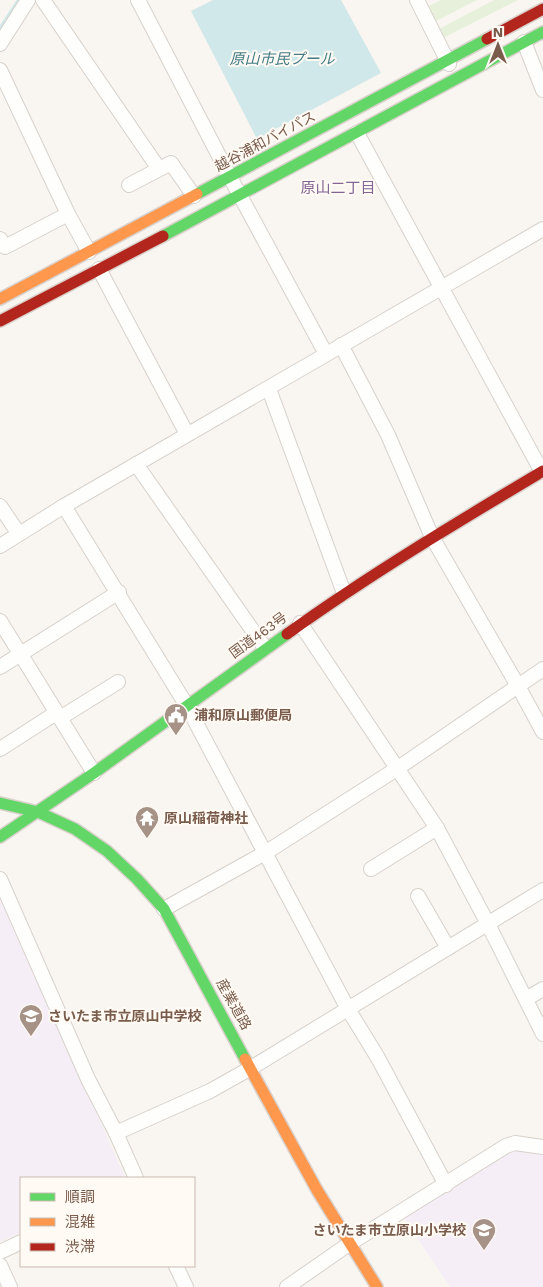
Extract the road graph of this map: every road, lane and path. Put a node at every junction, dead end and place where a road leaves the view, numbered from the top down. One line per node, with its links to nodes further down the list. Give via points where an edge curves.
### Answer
1 (28, 0): 8 (street)
2 (44, 0): 14 (street)
3 (138, 0): 15 (street)
4 (417, 0): 9 (street)
5 (543, 10): 9 (main road, 越谷浦和バイパス)
6 (543, 32): 7 (main road)
7 (524, 42): 11 (main road); 12 (street)
8 (0, 44)
9 (447, 59): 11 (street); 15 (main road, 越谷浦和バイパス)
10 (0, 70): 19 (street)
11 (457, 78): 13 (main road)
12 (543, 90)
13 (357, 133): 17 (main road); 24 (street)
14 (159, 169): 16 (street); 18 (street, via 171,163)
15 (230, 177): 17 (street); 18 (main road, 越谷浦和バイパス)
16 (129, 185)
17 (240, 195): 23 (main road); 28 (street)
18 (194, 196): 22 (main road, 越谷浦和バイパス)
19 (68, 214): 21 (street, via 5,247); 22 (street)
20 (543, 229): 24 (street)
21 (0, 239)
22 (89, 252): 25 (main road, 越谷浦和バイパス)
23 (99, 269): 26 (main road); 30 (street)
24 (441, 287): 27 (street); 32 (street)
25 (0, 299)
26 (0, 321)
27 (341, 345): 28 (street); 36 (street, via 388,435)
28 (326, 354): 29 (street)
29 (269, 389): 30 (street); 39 (street)
30 (187, 434): 31 (street)
31 (136, 464): 34 (street); 42 (street)
32 (542, 472): 36 (main road, 国道463号)
33 (0, 506): 35 (street)
34 (64, 506): 35 (street); 38 (street)
35 (19, 534): 37 (street)
36 (432, 537): 39 (main road, 国道463号); 47 (street)
37 (0, 546)
38 (118, 592): 43 (street); 48 (street)
39 (344, 593): 41 (main road, 国道463号)
40 (0, 622): 43 (street)
41 (300, 623): 42 (main road, 国道463号); 52 (street)
42 (265, 648): 48 (main road, 国道463号)
43 (21, 654): 44 (street); 49 (street)
44 (0, 667)
45 (543, 669): 47 (street)
46 (118, 682): 49 (street)
47 (518, 686): 50 (street); 52 (street)
48 (187, 706): 53 (main road, 国道463号); 58 (street)
49 (58, 716): 51 (street); 53 (street)
50 (543, 732)
51 (0, 749)
52 (398, 768): 56 (street); 58 (street)
53 (94, 773): 55 (main road, 国道463号)
54 (0, 803): 55 (main road, 産業道路)
55 (36, 811): 57 (main road, 国道463号); 63 (main road, 産業道路, via 74,829 115,856)
56 (437, 828): 59 (street); 64 (street)
57 (0, 837)
58 (265, 853): 63 (street); 68 (street)
59 (370, 869)
60 (0, 879): 71 (street, via 88,1079)
61 (543, 890): 64 (street)
62 (418, 896): 65 (street)
63 (164, 909): 70 (main road, 産業道路)
64 (488, 924): 65 (street); 67 (street)
65 (448, 948): 68 (street)
66 (543, 989): 67 (street)
67 (526, 999): 69 (street)
68 (348, 1009): 70 (street); 74 (street)
69 (543, 1034)
70 (252, 1068): 71 (street, via 210,1091); 76 (main road, 産業道路)
71 (116, 1133): 73 (street)
72 (543, 1147): 74 (street, via 516,1143 506,1146)
73 (136, 1177)
74 (446, 1185): 76 (street)
75 (20, 1242): 77 (street)
76 (349, 1244): 82 (street); 83 (main road, 産業道路)
77 (0, 1252)
78 (0, 1264): 80 (street)
79 (176, 1267): 81 (street)
80 (10, 1287)
81 (186, 1287)
82 (287, 1287)
83 (377, 1287)

